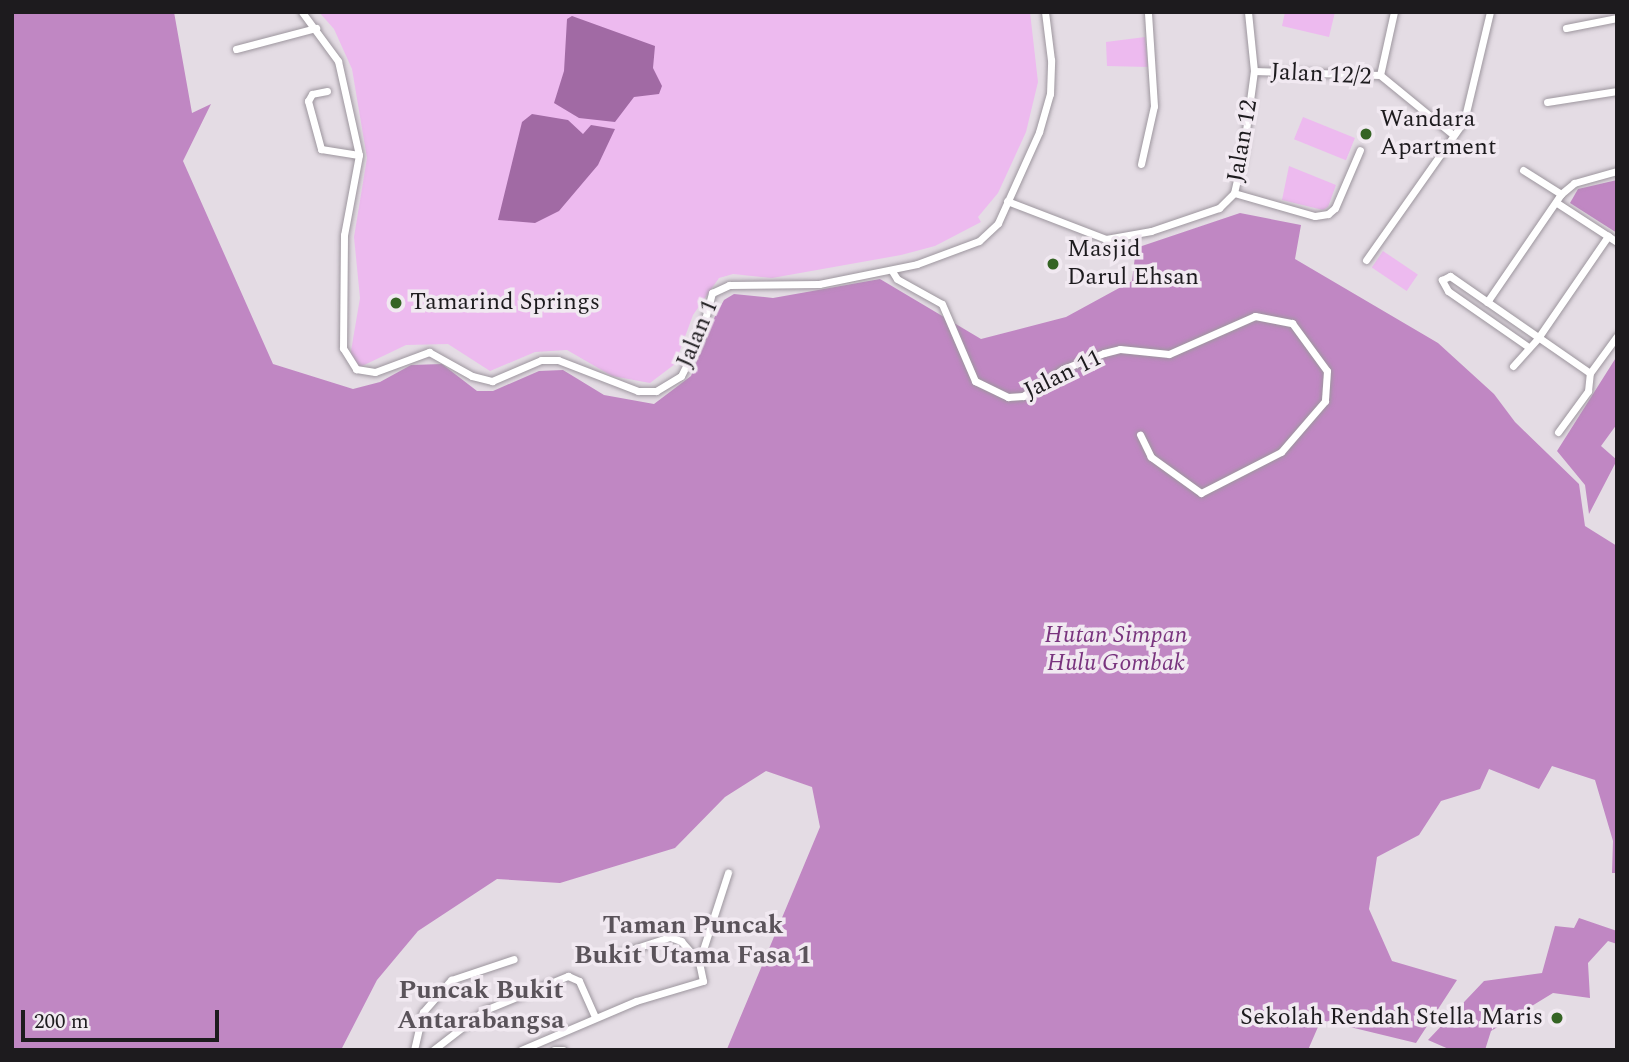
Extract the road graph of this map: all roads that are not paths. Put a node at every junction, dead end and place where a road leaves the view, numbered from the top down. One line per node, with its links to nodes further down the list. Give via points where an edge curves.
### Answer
1 (302, 12): 9 (street, Jalan 1)
2 (1045, 12): 24 (street, Jalan 1, via 1050,94 1039,132)
3 (1148, 12): 19 (street, via 1154,106)
4 (1248, 12): 11 (street, Jalan 12)
5 (1394, 12): 12 (street)
6 (1490, 12): 16 (street, via 1469,110)
7 (1617, 18): 8 (street)
8 (1566, 28)
9 (316, 29): 10 (street); 18 (street, Jalan 1, via 338,61)
10 (236, 49)
11 (1254, 71): 12 (street, Jalan 12/2); 22 (street, Jalan 12)
12 (1380, 75): 16 (street, Jalan 12/2)
13 (327, 90): 18 (street, via 312,94 309,101 321,149)
14 (1617, 91): 15 (street)
15 (1547, 102)
16 (1452, 134): 28 (street)
17 (1360, 150): 22 (street, via 1335,208 1328,214 1315,216)
18 (359, 155): 29 (street, Jalan 1, via 344,235 343,348 356,369 365,373 422,352 492,381 541,360 558,359 621,387 656,391 681,376 690,363 712,293 729,285 819,284)
19 (1141, 164)
20 (1524, 170): 23 (street)
21 (1617, 171): 23 (street, via 1574,183)
22 (1234, 193): 24 (street, Jalan 12, via 1219,208 1119,239 1089,234)
23 (1561, 194): 25 (street)
24 (1007, 201): 29 (street, Jalan 1, via 998,223 979,241 954,254)
25 (1557, 203): 26 (street); 30 (street)
26 (1608, 236): 27 (street); 32 (street)
27 (1617, 242)
28 (1366, 260)
29 (892, 271): 37 (street, Jalan 11, via 897,279 943,304 975,381 1008,397 1023,396 1063,369 1104,353 1120,349 1169,354 1255,316 1292,323 1327,370 1325,401 1281,452 1201,493 1151,457)
30 (1487, 302): 32 (street); 33 (street, via 1450,276 1443,280 1448,291)
31 (1617, 336): 35 (street)
32 (1538, 338): 33 (street); 35 (street)
33 (1527, 346): 34 (street)
34 (1513, 366)
35 (1590, 373): 36 (street, via 1588,391)
36 (1558, 432)
37 (1140, 434)
38 (727, 873): 41 (street)
39 (608, 957): 41 (street, via 670,937 681,940)
40 (514, 959): 43 (street, via 452,980 423,1012)
41 (699, 961): 42 (street, via 703,981)
42 (595, 1017): 44 (street, via 579,981 568,976 485,1010); 45 (street)
43 (414, 1050)
44 (433, 1050)
45 (521, 1050)
46 (554, 1050): 47 (street)
47 (563, 1050)

